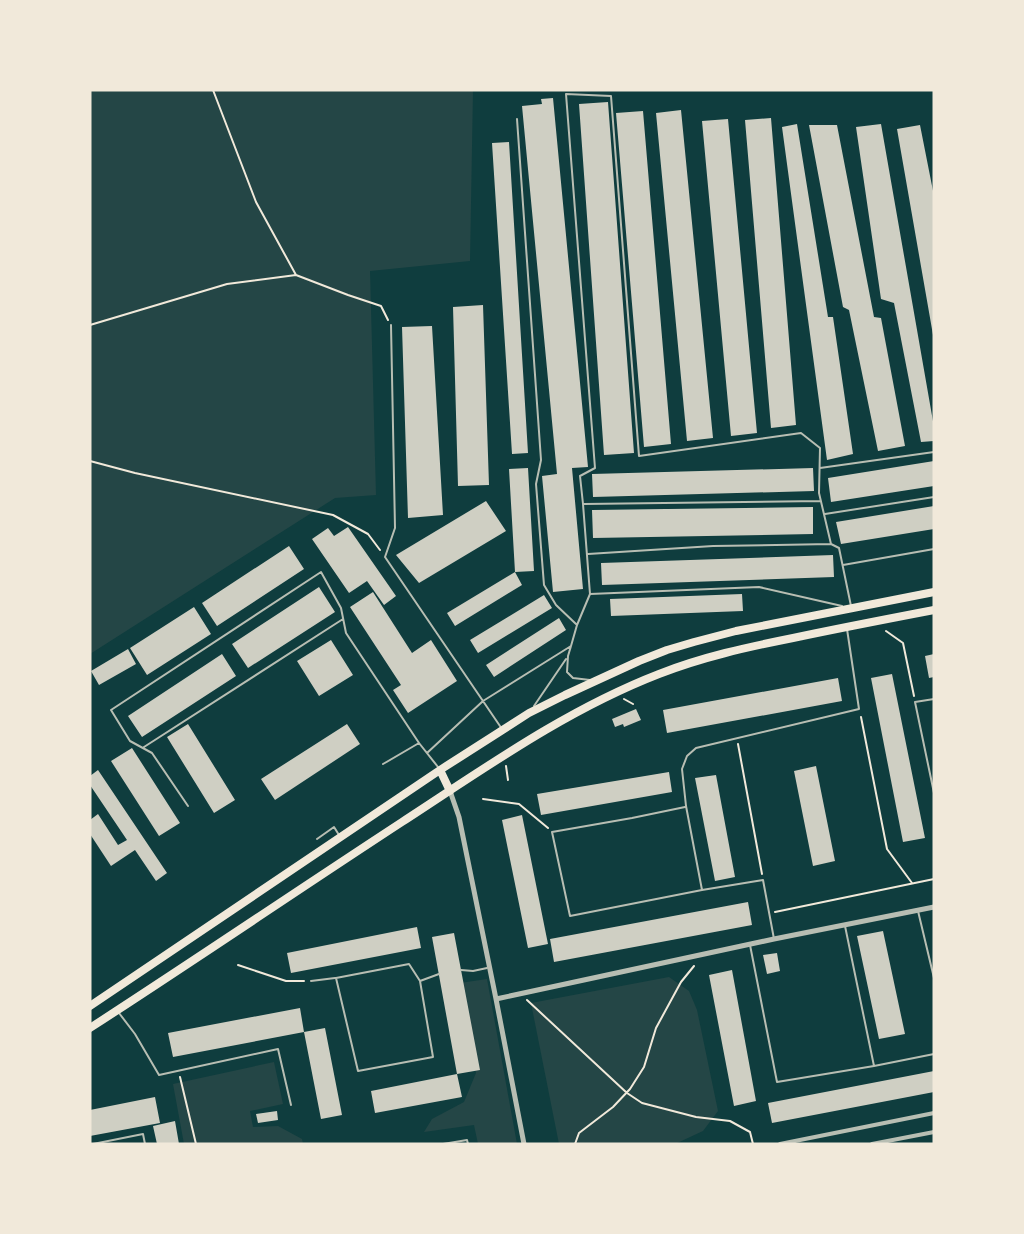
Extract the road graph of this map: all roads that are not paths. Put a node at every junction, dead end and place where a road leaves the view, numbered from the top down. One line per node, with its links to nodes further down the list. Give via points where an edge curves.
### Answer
1 (565, 92): 5 (lane, via 611,96 639,456 801,433 820,448); 8 (lane, via 595,468 580,476)
2 (517, 119): 19 (lane, via 541,460 536,484 544,585 556,605)
3 (391, 325): 25 (lane, via 395,528 385,557)
4 (934, 452): 5 (lane)
5 (819, 468): 7 (lane)
6 (934, 498): 9 (lane)
7 (821, 501): 8 (lane); 9 (lane)
8 (583, 504): 12 (lane)
9 (825, 514): 10 (lane)
10 (831, 544): 12 (lane); 13 (lane, via 839,548)
11 (934, 549): 13 (lane)
12 (587, 554): 15 (lane)
13 (843, 565): 16 (lane)
14 (934, 592): 16 (main road)
15 (590, 594): 16 (lane, via 759,587); 19 (lane)
16 (851, 608): 23 (main road, via 694,642)
17 (934, 610): 20 (main road)
18 (343, 619): 28 (lane, via 346,633); 29 (lane); 29 (lane, via 321,573 111,710 130,741)
19 (577, 624): 21 (lane)
20 (847, 627): 33 (main road, via 698,660 620,690 540,732); 36 (lane, via 859,710 696,748 687,756 682,769)
21 (571, 646): 22 (lane); 25 (lane)
22 (568, 656): 23 (lane, via 567,672 573,678); 26 (lane)
23 (593, 681): 26 (main road)
24 (934, 699): 34 (lane, via 915,702)
25 (483, 701): 27 (lane); 30 (lane)
26 (530, 713): 27 (main road)
27 (503, 730): 32 (main road)
28 (419, 743): 30 (lane); 31 (lane)
29 (143, 748): 35 (lane, via 152,753)
30 (427, 753): 32 (lane)
31 (383, 764)
32 (440, 770): 33 (main road); 37 (main road)
33 (450, 790): 45 (street); 54 (main road)
34 (934, 793)
35 (188, 806)
36 (686, 806): 39 (lane); 39 (lane, via 552,831 570,916)
37 (340, 837): 38 (lane, via 334,827); 53 (main road)
38 (316, 839)
39 (702, 890): 43 (lane, via 763,880)
40 (934, 907): 41 (street)
41 (918, 910): 42 (street); 49 (lane)
42 (845, 925): 43 (street); 57 (lane)
43 (774, 939): 44 (street)
44 (750, 945): 52 (street); 57 (lane, via 777,1082)
45 (490, 967): 46 (lane); 52 (street)
46 (461, 970)
47 (439, 975): 51 (lane)
48 (336, 978): 50 (lane); 51 (lane, via 409,964); 51 (lane, via 358,1071 433,1057)
49 (934, 978)
50 (311, 981)
51 (420, 981)
52 (496, 999): 65 (street)
53 (90, 1006)
54 (117, 1010): 55 (main road); 58 (lane, via 159,1075 278,1050)
55 (90, 1028)
56 (934, 1054): 57 (lane)
57 (874, 1066)
58 (291, 1105)
59 (934, 1113): 66 (street)
60 (934, 1132): 67 (street)
61 (93, 1144): 62 (lane, via 143,1134)
62 (145, 1144)
63 (443, 1144): 64 (lane, via 467,1140)
64 (468, 1144)
65 (524, 1144)
66 (780, 1144)
67 (872, 1144)

